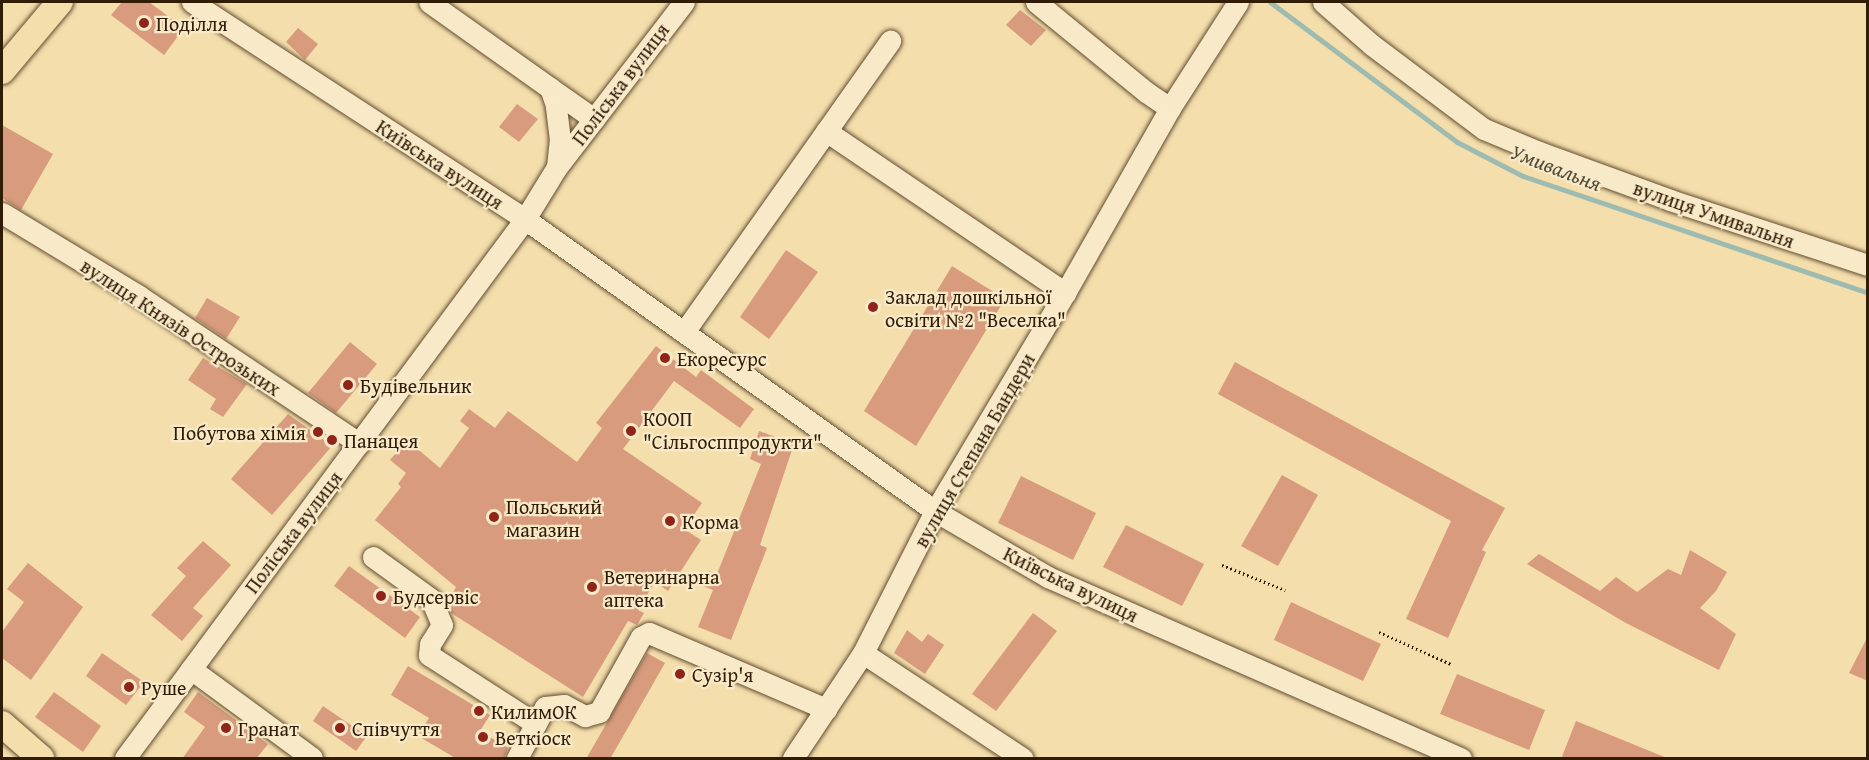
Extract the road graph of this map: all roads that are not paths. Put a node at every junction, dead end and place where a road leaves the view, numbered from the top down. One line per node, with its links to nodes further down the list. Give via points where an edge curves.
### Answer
1 (60, 2): 10 (main road)
2 (192, 2): 17 (street, Київська вулиця)
3 (429, 2): 8 (street)
4 (684, 2): 13 (street, Поліська вулиця)
5 (1036, 2): 12 (street)
6 (1238, 2): 12 (street, вулиця Степана Бандери)
7 (1323, 2): 18 (street, вулиця Умивальня, via 1372,45 1484,129 1670,200)
8 (453, 8): 11 (street)
9 (890, 41): 14 (street)
10 (2, 71)
11 (550, 88): 13 (street); 15 (street, via 560,141)
12 (1170, 108): 19 (street, вулиця Степана Бандери)
13 (594, 119): 15 (street, Поліська вулиця)
14 (826, 131): 19 (street); 20 (street)
15 (557, 167): 17 (street, Поліська вулиця)
16 (2, 213): 21 (street, вулиця Князів Острозьких, via 139,296)
17 (525, 219): 20 (street, Київська вулиця); 21 (street, Поліська вулиця)
18 (1868, 265)
19 (1065, 293): 22 (street, вулиця Степана Бандери)
20 (684, 332): 22 (street, Київська вулиця)
21 (359, 442): 25 (street, Поліська вулиця)
22 (935, 511): 24 (street, вулиця Степана Бандери); 35 (street, Київська вулиця, via 1048,577)
23 (373, 557): 28 (street, via 430,598 442,625 430,644 429,655)
24 (863, 653): 26 (street, вулиця Степана Бандери); 34 (street)
25 (191, 669): 30 (street, Поліська вулиця); 31 (street)
26 (826, 709): 28 (street, via 649,633 641,637 599,712 585,716 556,704 545,707); 33 (street, вулиця Степана Бандери)
27 (2, 724): 29 (main road)
28 (536, 724): 32 (street)
29 (41, 759)
30 (125, 759)
31 (312, 759)
32 (517, 759)
33 (793, 759)
34 (1022, 759)
35 (1461, 759)

